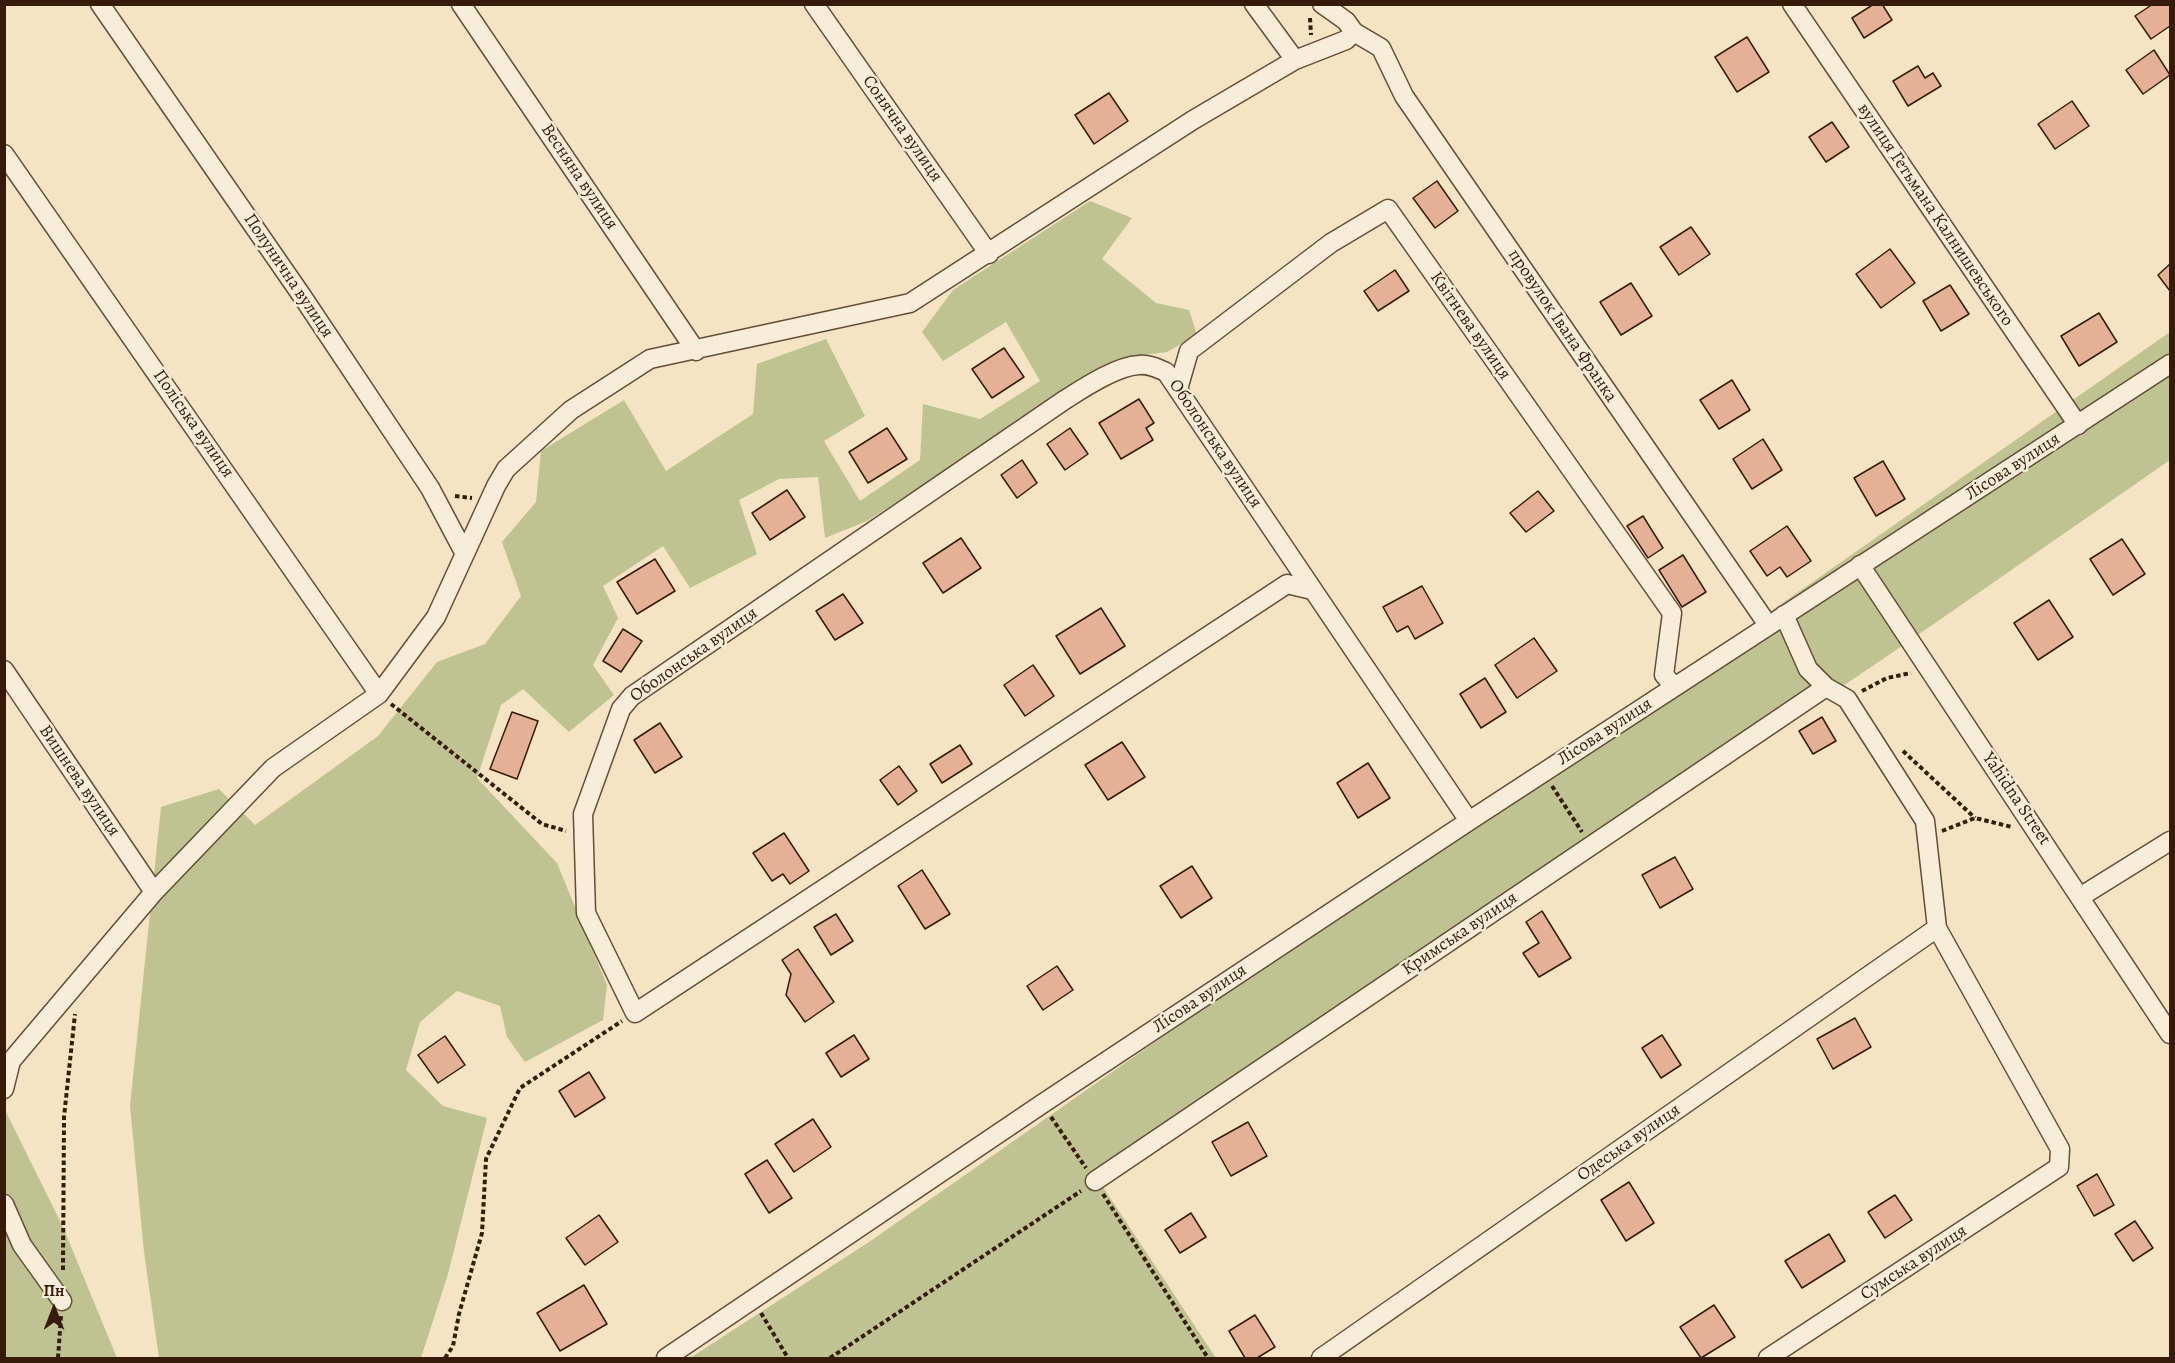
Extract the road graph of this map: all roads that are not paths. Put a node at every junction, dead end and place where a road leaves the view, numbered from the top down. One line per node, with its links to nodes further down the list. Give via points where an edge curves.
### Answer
1 (100, 4): 15 (street, Полунична вулиця, via 430,488)
2 (461, 4): 11 (street, Весняна вулиця)
3 (814, 4): 10 (street, Сонячна вулиця)
4 (1254, 4): 8 (street)
5 (1792, 4): 14 (street, вулиця Гетьмана Калнишевського)
6 (1314, 8): 7 (street, провулок Івана Франка, via 1346,21)
7 (1354, 32): 8 (street, via 1346,40); 19 (street, провулок Івана Франка, via 1381,48 1404,96)
8 (1302, 58): 10 (street, via 1193,120)
9 (4, 154): 23 (street, Поліська вулиця)
10 (989, 254): 11 (street, via 910,303)
11 (696, 351): 15 (street, via 650,359 571,410 506,469)
12 (2170, 364): 14 (street, Лісова вулиця)
13 (1178, 389): 17 (street, Оболонська вулиця); 17 (street, Оболонська вулиця, via 1166,372 1153,366 1137,365 1103,377 632,696 616,719 583,814 586,913 635,1013 1287,584); 21 (street, Квітнева вулиця, via 1189,351 1331,243 1388,208 1672,613 1664,675)
14 (2078, 425): 16 (street, Лісова вулиця)
15 (465, 554): 23 (street, via 436,616)
16 (1860, 565): 18 (street, Лісова вулиця); 27 (street, Yahidna Street)
17 (1312, 590): 24 (street, Оболонська вулиця)
18 (1784, 615): 19 (street, Лісова вулиця); 22 (street, via 1808,669)
19 (1768, 625): 21 (street, Лісова вулиця)
20 (4, 670): 26 (street, Вишнева вулиця)
21 (1674, 686): 24 (street, Лісова вулиця)
22 (1826, 687): 28 (street, via 1846,699 1925,821); 31 (street, Кримська вулиця)
23 (379, 694): 26 (street, via 273,768)
24 (1469, 821): 34 (street, Лісова вулиця)
25 (2170, 841): 27 (street)
26 (154, 892): 30 (street, via 11,1061)
27 (2080, 897): 29 (street, Yahidna Street)
28 (1937, 928): 35 (street, Одеська вулиця); 36 (street, Сумська вулиця, via 2060,1149 2059,1167)
29 (2170, 1034)
30 (4, 1089)
31 (1095, 1182)
32 (4, 1204): 33 (street, via 22,1245)
33 (62, 1301)
34 (666, 1359)
35 (1321, 1359)
36 (1768, 1359)

